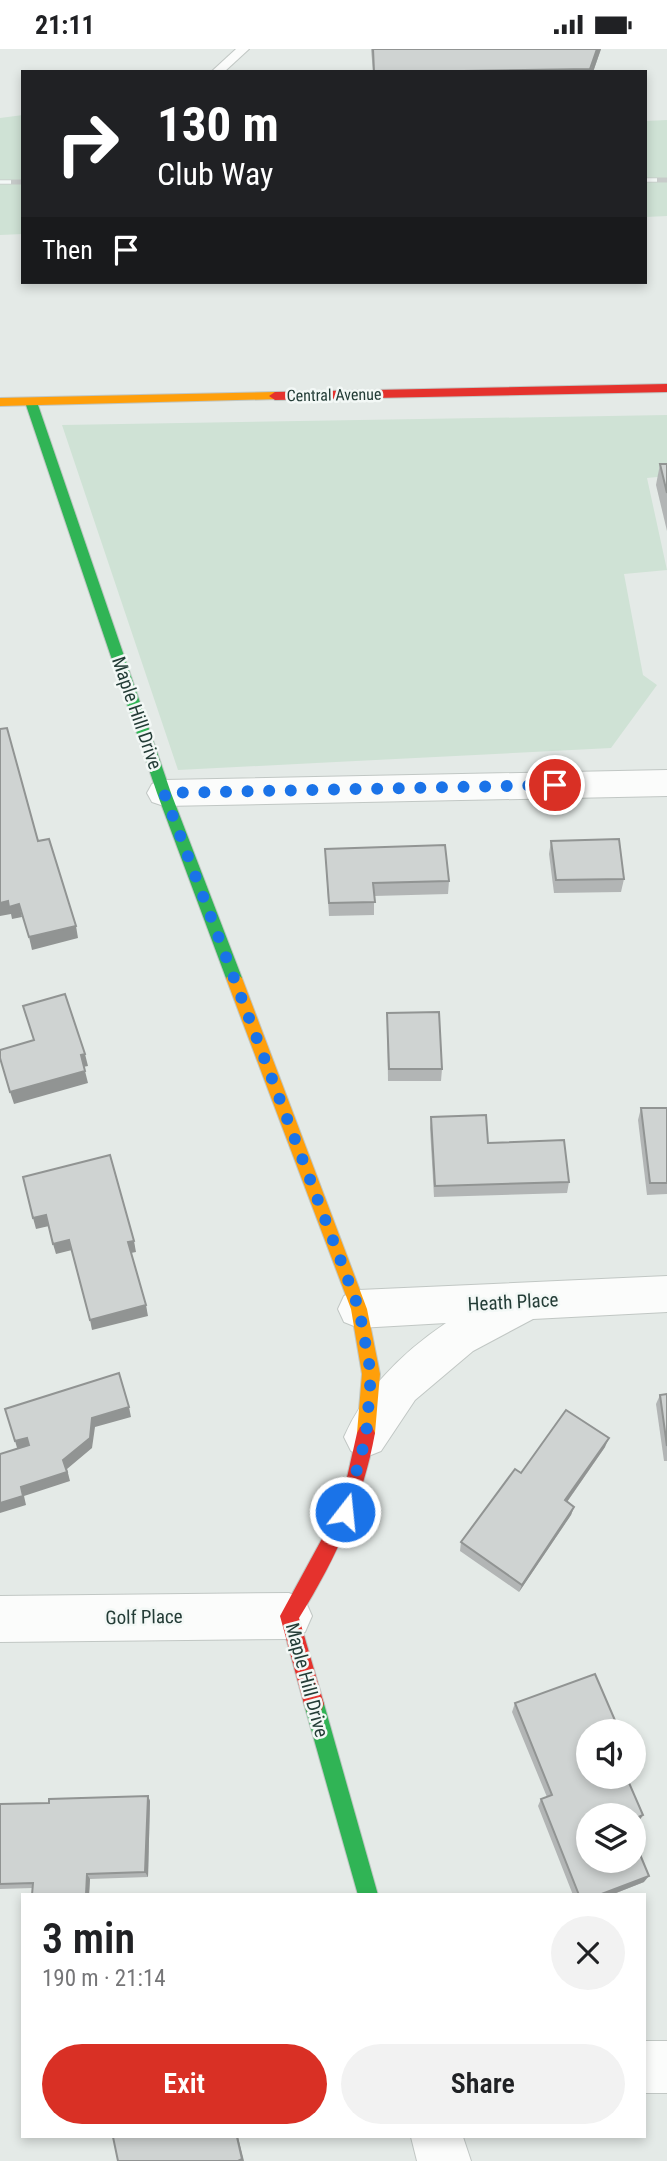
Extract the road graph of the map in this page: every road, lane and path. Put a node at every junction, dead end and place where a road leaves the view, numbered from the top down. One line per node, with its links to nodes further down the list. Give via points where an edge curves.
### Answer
1 (243, 49): 2 (lane)
2 (219, 70)
3 (667, 388): 5 (street, Central Avenue)
4 (0, 402): 5 (street, Central Avenue)
5 (31, 402): 7 (street, Maple Hill Drive)
6 (667, 783): 7 (street)
7 (164, 793): 10 (street, Maple Hill Drive)
8 (667, 1294): 9 (street, Heath Place)
9 (528, 1301): 10 (street, Heath Place); 11 (street, via 458,1338 400,1386)
10 (359, 1309): 11 (street, Maple Hill Drive, via 371,1374)
11 (366, 1437): 12 (street, Maple Hill Drive, via 345,1512 312,1581)
12 (289, 1616): 13 (street, Golf Place); 14 (street, Maple Hill Drive)
13 (0, 1619)
14 (367, 1893)
15 (646, 2067): 16 (street)
16 (667, 2067)
17 (437, 2138): 18 (street)
18 (444, 2161)

